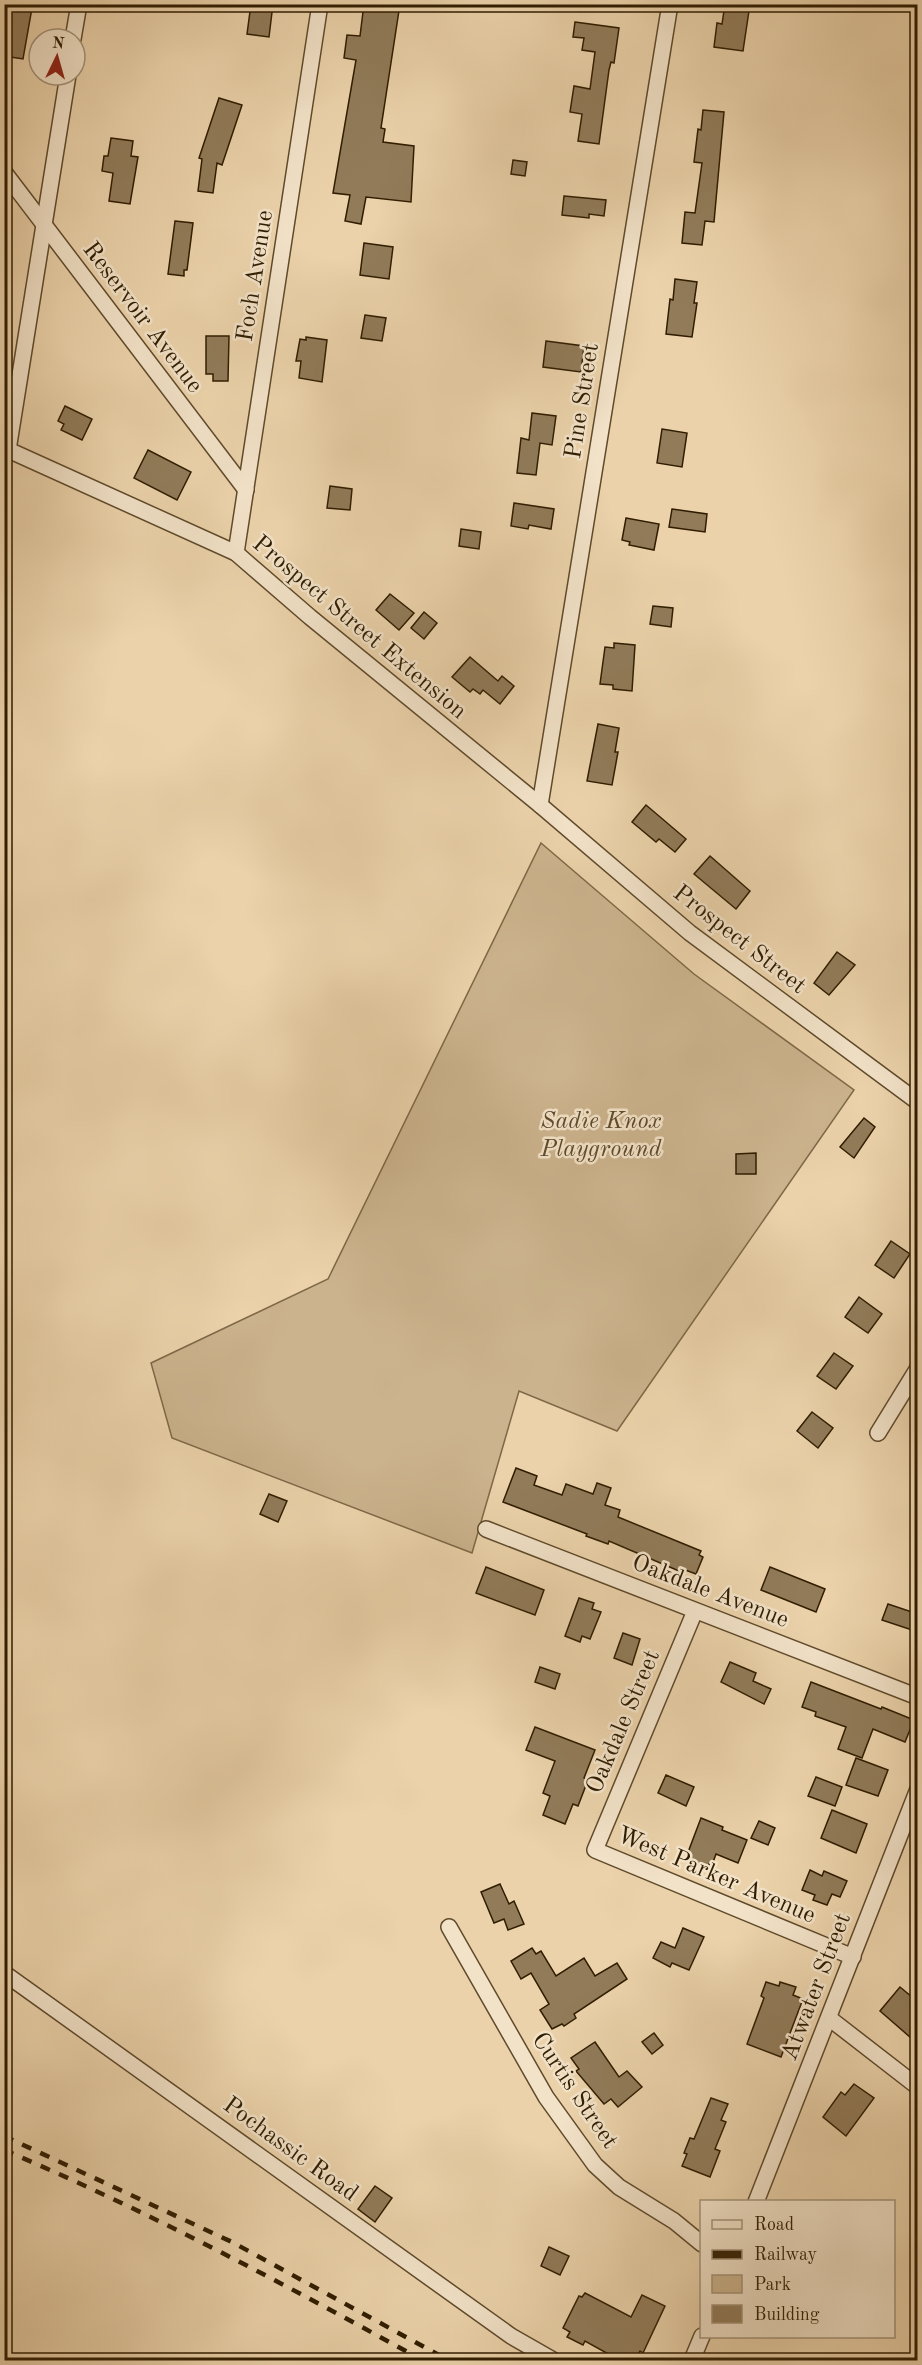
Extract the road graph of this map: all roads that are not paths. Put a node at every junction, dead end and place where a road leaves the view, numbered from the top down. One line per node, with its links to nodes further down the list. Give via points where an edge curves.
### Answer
1 (79, 4): 4 (street)
2 (320, 4): 9 (street, Foch Avenue)
3 (670, 4): 11 (street, Pine Street)
4 (76, 27)
5 (66, 87): 7 (street)
6 (4, 172): 7 (street, Reservoir Avenue)
7 (44, 226): 8 (street); 9 (street, Reservoir Avenue)
8 (6, 449): 10 (street, Prospect Street Extension)
9 (246, 490): 10 (street, Foch Avenue)
10 (236, 554): 11 (street, Prospect Street Extension)
11 (540, 805): 12 (street, Prospect Street, via 690,933)
12 (918, 1102)
13 (918, 1368): 14 (street)
14 (878, 1433)
15 (486, 1529): 16 (street, Oakdale Avenue)
16 (695, 1611): 17 (street, Oakdale Avenue); 19 (street, Oakdale Street)
17 (918, 1697)
18 (918, 1789): 21 (street, Atwater Street)
19 (595, 1850): 21 (street, West Parker Avenue)
20 (449, 1927): 26 (street, Curtis Street, via 546,2097 596,2165 619,2187)
21 (853, 1957): 23 (street, Atwater Street)
22 (4, 1973): 28 (street, Pochassic Road, via 511,2336)
23 (829, 2018): 24 (street); 25 (street, Atwater Street)
24 (918, 2087)
25 (757, 2200)
26 (700, 2242)
27 (702, 2338): 29 (street)
28 (553, 2361)
29 (692, 2361)

